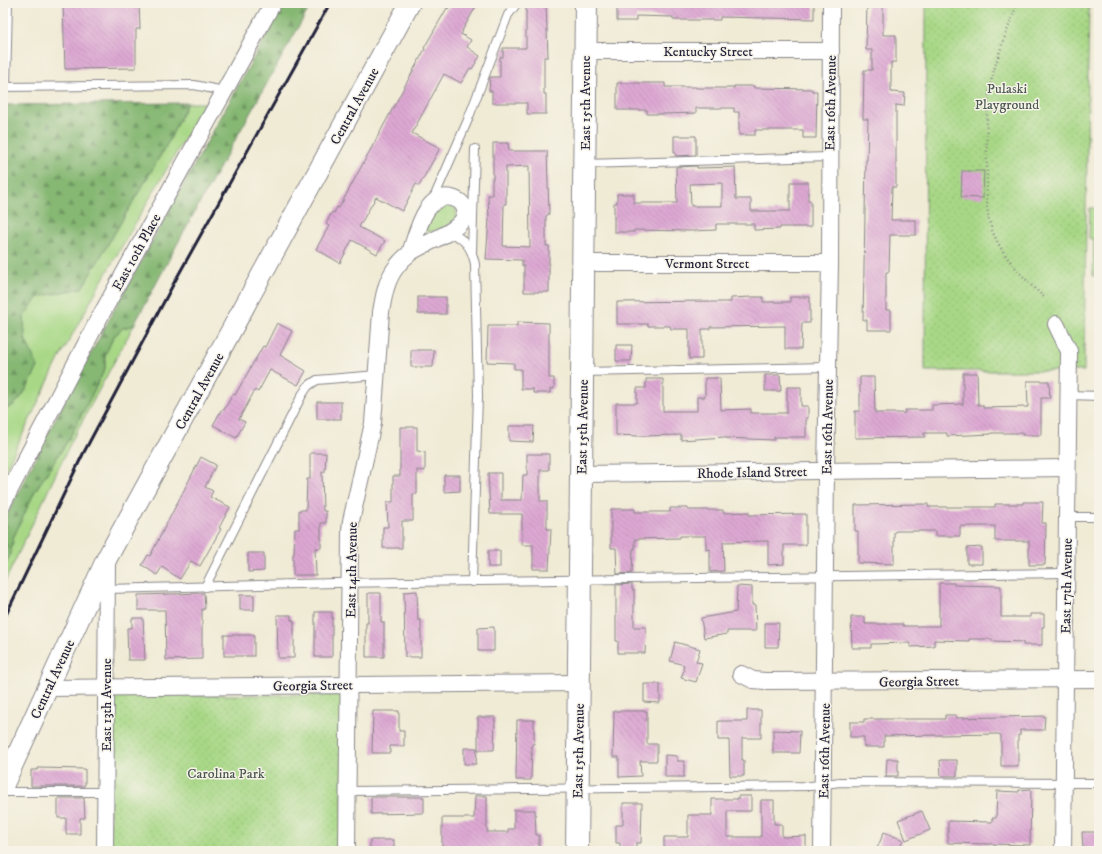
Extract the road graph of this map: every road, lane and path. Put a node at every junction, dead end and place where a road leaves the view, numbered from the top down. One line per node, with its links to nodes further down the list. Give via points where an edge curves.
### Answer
1 (8, 3): 10 (lane)
2 (273, 3): 11 (street, East 10th Place)
3 (410, 3): 34 (street, Central Avenue)
4 (518, 3): 15 (lane, via 508,15 467,122)
5 (586, 3): 8 (main road, East 15th Avenue)
6 (831, 3): 9 (street, East 16th Avenue)
7 (1016, 7): 21 (path, via 990,91 987,133 988,215 994,236 1005,253)
8 (586, 51): 9 (street, Kentucky Street); 14 (main road, East 15th Avenue)
9 (830, 51): 13 (street, East 16th Avenue)
10 (5, 86): 11 (lane, via 194,86)
11 (224, 90): 31 (street, East 10th Place, via 96,324)
12 (476, 149): 18 (lane)
13 (829, 157): 14 (lane); 20 (street, East 16th Avenue)
14 (585, 164): 19 (main road, East 15th Avenue)
15 (432, 203): 16 (street, East 14th Avenue, via 450,198 461,202 464,207 465,213 460,225); 17 (street, East 14th Avenue, via 424,215)
16 (448, 232): 17 (street, East 14th Avenue); 18 (lane, via 468,244)
17 (410, 253): 25 (street, East 14th Avenue, via 392,272 386,285 381,312)
18 (472, 253): 38 (lane, via 475,264 478,396)
19 (584, 263): 20 (street, Vermont Street); 24 (main road, East 15th Avenue)
20 (830, 263): 23 (street, East 16th Avenue)
21 (1044, 297)
22 (1056, 324): 26 (street, East 17th Avenue, via 1069,351)
23 (828, 367): 24 (lane); 29 (street, East 16th Avenue)
24 (582, 372): 30 (main road, East 15th Avenue)
25 (377, 375): 39 (street, East 14th Avenue, via 373,423 351,521); 40 (lane, via 317,380 308,386)
26 (1068, 395): 27 (lane); 28 (street, East 17th Avenue)
27 (1099, 396)
28 (1067, 468): 29 (street, Rhode Island Street); 32 (street, East 17th Avenue)
29 (826, 471): 30 (street, Rhode Island Street); 36 (street, East 16th Avenue)
30 (581, 474): 37 (main road, East 15th Avenue)
31 (3, 503)
32 (1067, 517): 33 (lane); 35 (street, East 17th Avenue)
33 (1099, 517)
34 (107, 558): 41 (street, East 13th Avenue); 49 (street, Central Avenue)
35 (1066, 572): 36 (lane); 43 (street, East 17th Avenue)
36 (825, 576): 37 (lane); 45 (street, East 16th Avenue)
37 (580, 580): 38 (lane); 46 (main road, East 15th Avenue)
38 (472, 582): 39 (lane)
39 (350, 584): 40 (lane); 47 (street, East 14th Avenue)
40 (204, 587): 41 (lane)
41 (107, 588): 48 (street, East 13th Avenue)
42 (741, 674): 45 (street, Georgia Street, via 761,681)
43 (1065, 679): 44 (street, Georgia Street); 45 (street, Georgia Street); 50 (street, East 17th Avenue)
44 (1099, 679)
45 (825, 682): 52 (street, East 16th Avenue)
46 (579, 683): 47 (street, Georgia Street); 54 (main road, East 15th Avenue)
47 (349, 685): 48 (street, Georgia Street); 55 (street, East 14th Avenue)
48 (106, 687): 49 (street, Georgia Street); 57 (street, East 13th Avenue)
49 (48, 688): 53 (street, Central Avenue)
50 (1064, 783): 51 (lane); 52 (lane); 62 (street, East 17th Avenue)
51 (1099, 783)
52 (824, 784): 54 (lane); 61 (street, East 16th Avenue)
53 (3, 786)
54 (577, 789): 55 (lane); 60 (main road, East 15th Avenue)
55 (348, 791): 59 (street, East 14th Avenue)
56 (3, 792): 57 (lane)
57 (105, 792): 58 (street, East 13th Avenue)
58 (105, 851)
59 (347, 851)
60 (577, 851)
61 (822, 851)
62 (1063, 851)

